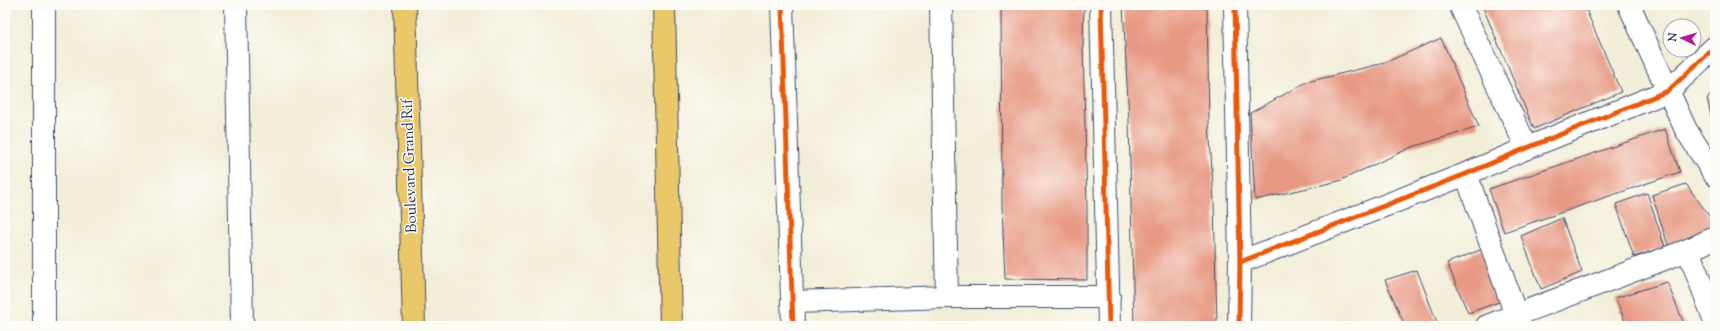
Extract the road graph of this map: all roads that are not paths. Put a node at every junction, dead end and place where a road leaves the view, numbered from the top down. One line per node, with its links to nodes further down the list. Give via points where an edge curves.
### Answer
1 (44, 5): 24 (street)
2 (236, 5): 25 (street)
3 (405, 5): 26 (main road, Boulevard Grand Rif)
4 (664, 5): 27 (main road)
5 (782, 5): 21 (street)
6 (941, 5): 19 (street)
7 (1101, 5): 20 (street)
8 (1235, 5): 18 (street)
9 (1460, 5): 13 (street)
10 (1629, 5): 12 (street)
11 (1715, 47): 12 (street)
12 (1668, 91): 13 (street); 15 (street, via 1686,130)
13 (1527, 148): 14 (street)
14 (1466, 174): 18 (street); 22 (street)
15 (1715, 174)
16 (1715, 238): 17 (street)
17 (1688, 250): 22 (street); 23 (street)
18 (1240, 262): 30 (street)
19 (947, 297): 20 (street); 21 (street)
20 (1109, 297): 29 (street)
21 (793, 302): 28 (street)
22 (1516, 315): 31 (street)
23 (1715, 321)
24 (44, 326)
25 (242, 326)
26 (414, 326)
27 (671, 326)
28 (793, 326)
29 (1109, 326)
30 (1239, 326)
31 (1487, 326)

